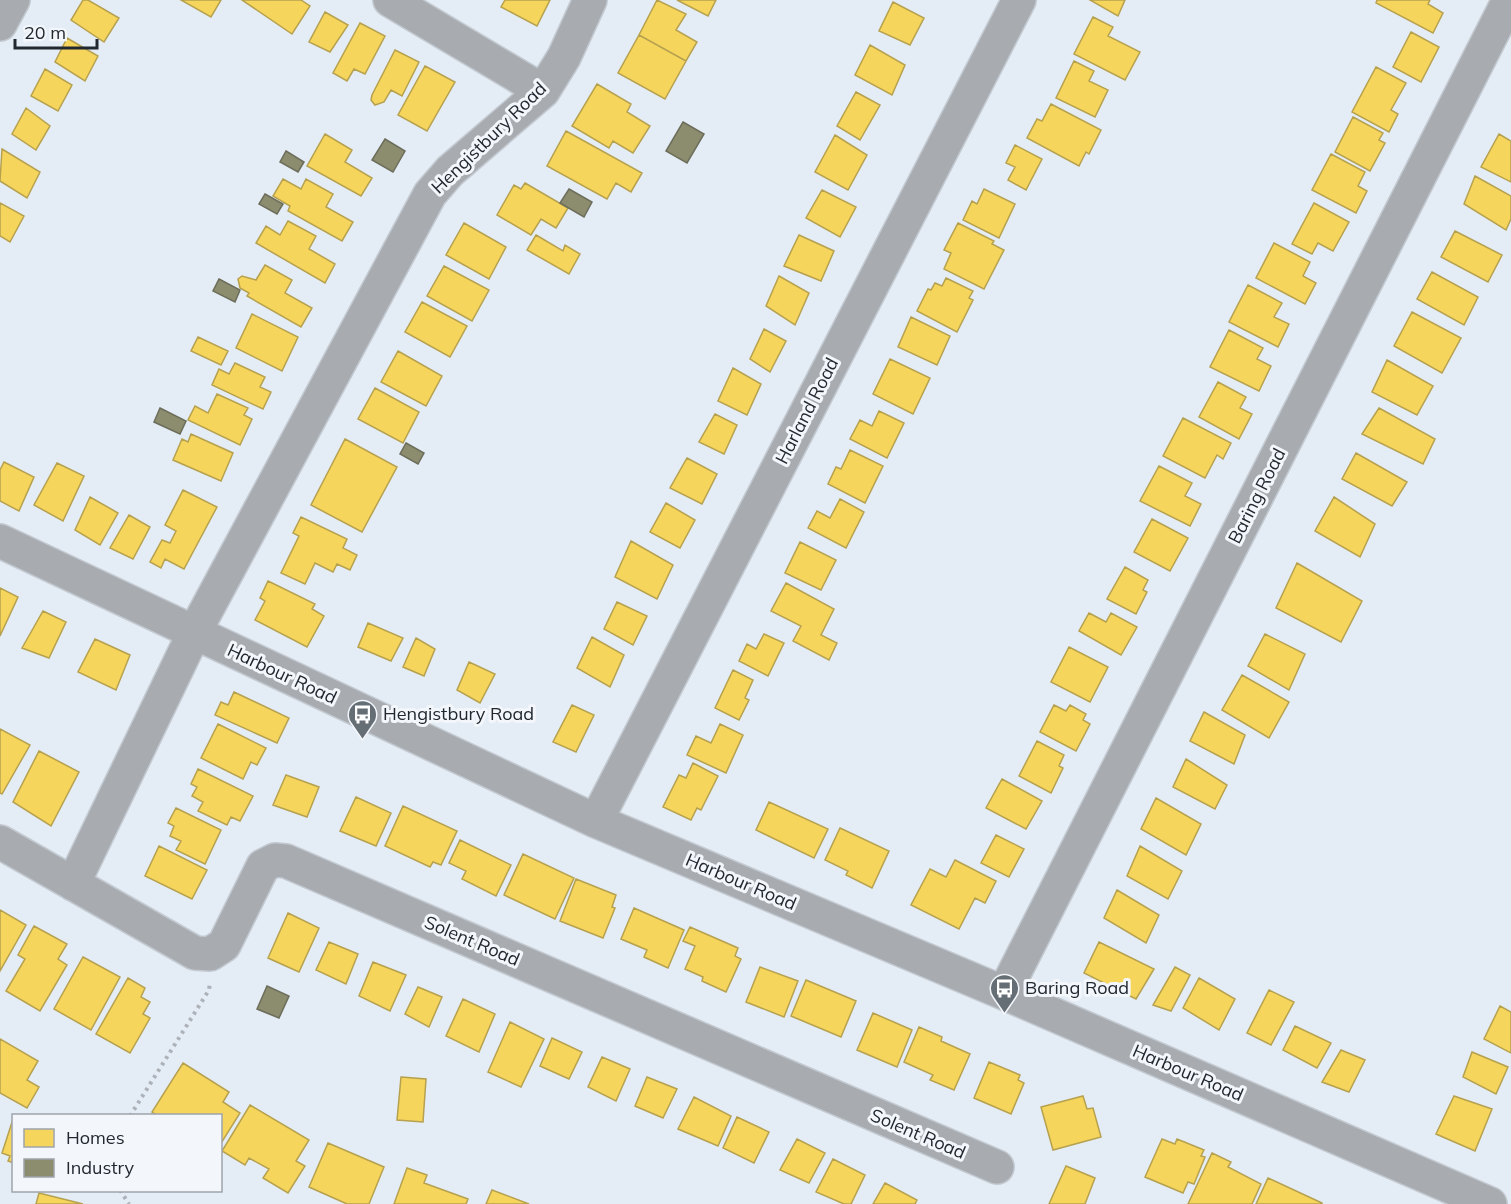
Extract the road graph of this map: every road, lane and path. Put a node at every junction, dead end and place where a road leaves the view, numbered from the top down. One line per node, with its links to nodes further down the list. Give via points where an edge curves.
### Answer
1 (13, 0): 6 (street)
2 (390, 0): 7 (street)
3 (590, 0): 7 (street, Hengistbury Road, via 564,57)
4 (1019, 0): 10 (street, Harland Road)
5 (1509, 0): 14 (street, Baring Road)
6 (0, 24)
7 (543, 91): 9 (street, Hengistbury Road, via 450,171 430,194)
8 (0, 541): 9 (street, Harbour Road)
9 (194, 633): 10 (street, Harbour Road); 12 (street, Hengistbury Road)
10 (596, 821): 14 (street, Harbour Road)
11 (0, 842): 12 (street)
12 (73, 884): 13 (street, via 195,953)
13 (210, 954): 15 (path, via 209,990); 16 (street, Solent Road, via 224,945 263,866 275,860 286,861)
14 (1004, 993): 17 (street, Harbour Road)
15 (131, 1114)
16 (997, 1167)
17 (1490, 1204)

